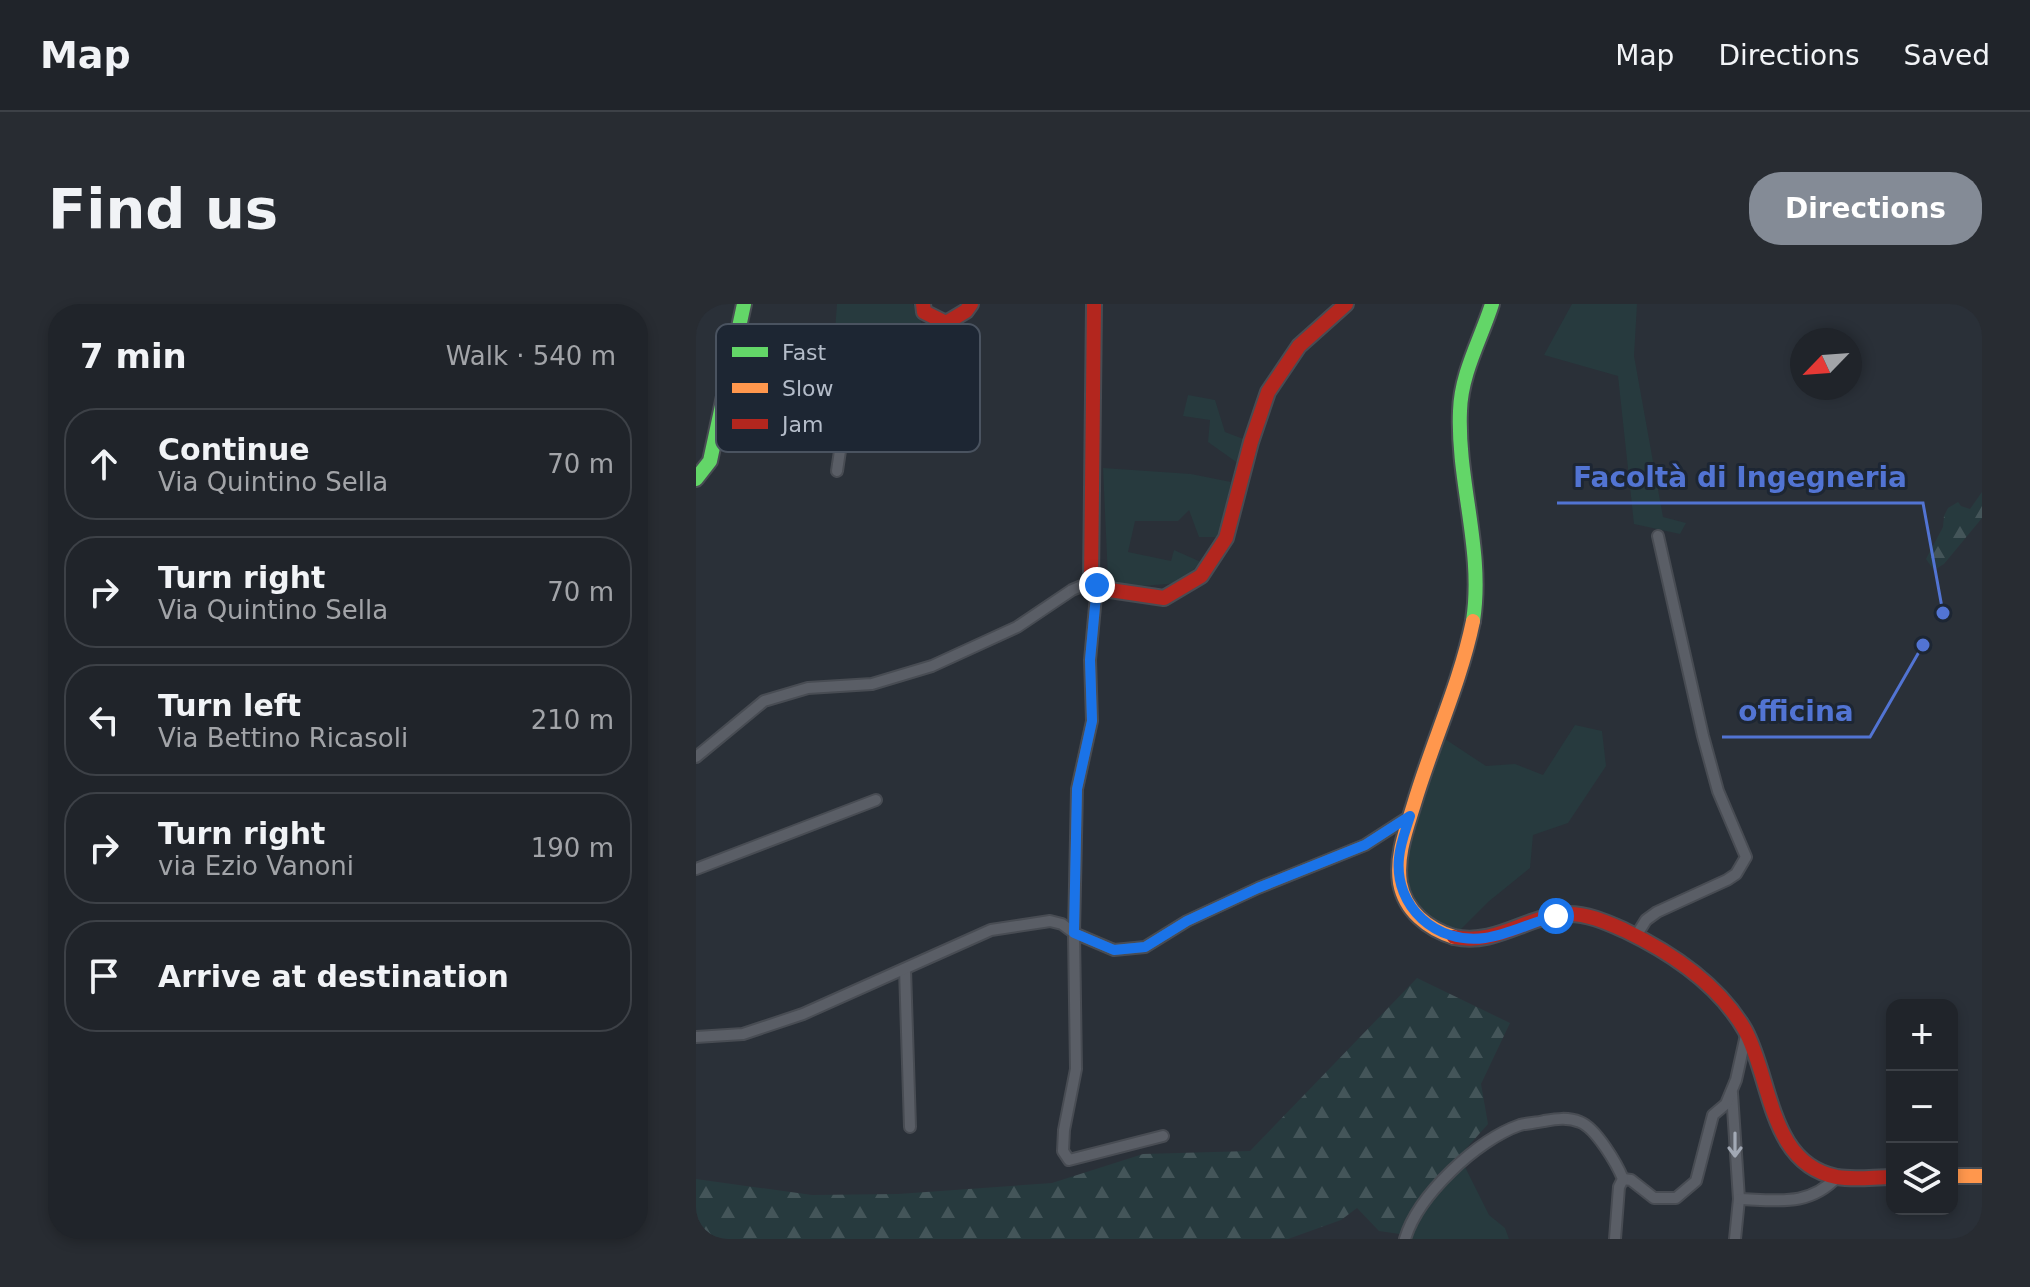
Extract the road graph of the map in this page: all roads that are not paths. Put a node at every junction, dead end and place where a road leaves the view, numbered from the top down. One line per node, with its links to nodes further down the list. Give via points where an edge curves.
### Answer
1 (744, 304): 7 (street)
2 (923, 304): 3 (street, via 924,312 946,323)
3 (971, 304)
4 (1094, 304): 13 (street)
5 (1346, 304): 13 (street, via 1299,346 1268,392 1226,538 1201,576 1164,598)
6 (1492, 304): 18 (street, via 1460,404 1476,547 1475,608 1457,681)
7 (740, 324)
8 (716, 433): 11 (street, via 710,461)
9 (840, 452): 10 (street)
10 (837, 471)
11 (696, 479)
12 (1658, 536): 21 (street, via 1718,791 1746,857 1736,874 1657,912)
13 (1094, 584): 14 (street, via 1072,590 1017,627 932,666 872,684 808,688 764,701); 20 (street, via 1092,721 1077,789)
14 (723, 735): 15 (street); 16 (street)
15 (696, 750)
16 (696, 757)
17 (876, 800): 19 (street)
18 (1410, 816): 20 (street, via 1365,845 1230,901 1145,947 1114,950); 21 (street, via 1399,876 1406,902 1429,926 1455,938 1486,938 1570,914)
19 (696, 869)
20 (1074, 933): 22 (street, via 1050,921 991,930); 27 (street, via 1076,1069 1063,1151 1069,1160)
21 (1636, 936): 23 (street, via 1707,984)
22 (905, 969): 24 (street, via 743,1034); 26 (street)
23 (1747, 1033): 25 (street); 30 (street, via 1784,1135 1799,1160)
24 (696, 1037)
25 (1732, 1091): 32 (street, via 1713,1115 1696,1181 1676,1198 1654,1198); 33 (street, one-way to 33)
26 (910, 1127)
27 (1163, 1136)
28 (1958, 1176): 29 (street)
29 (1982, 1176)
30 (1837, 1177): 31 (street); 33 (street, via 1816,1196)
31 (1886, 1177)
32 (1623, 1179): 34 (street, via 1583,1122 1562,1118 1520,1125 1462,1161 1423,1203); 35 (street)
33 (1739, 1199): 36 (street)
34 (1405, 1239)
35 (1615, 1239)
36 (1735, 1239)

